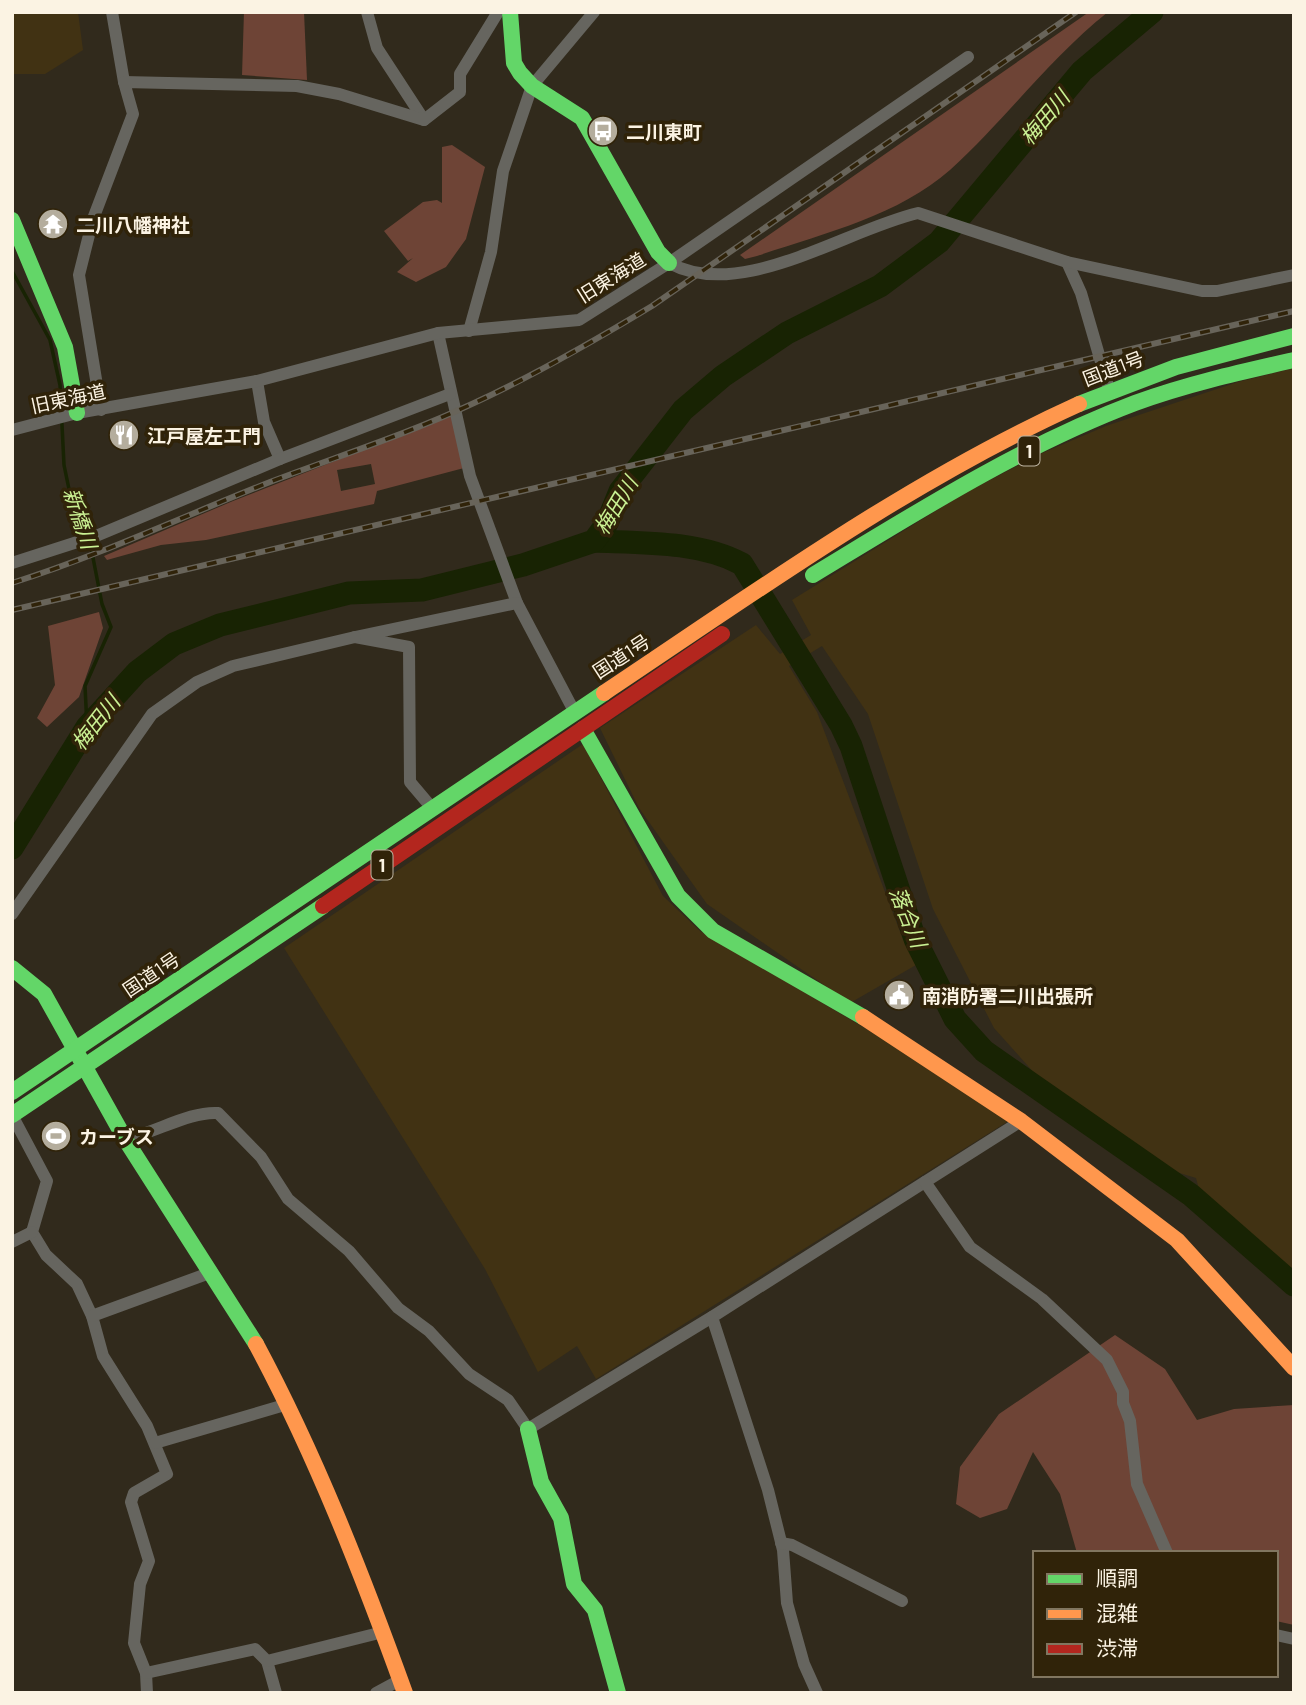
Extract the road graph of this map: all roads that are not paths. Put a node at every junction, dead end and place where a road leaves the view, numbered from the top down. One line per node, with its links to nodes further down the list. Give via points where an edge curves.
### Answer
1 (112, 12): 7 (street)
2 (367, 12): 9 (street, via 377,48)
3 (498, 12): 9 (street, via 460,74 460,92)
4 (510, 12): 8 (main road, via 514,63)
5 (594, 12): 8 (street)
6 (968, 57): 12 (street)
7 (124, 82): 9 (street, via 297,86); 21 (street, via 133,114 93,219 79,275)
8 (532, 86): 12 (main road, via 582,118 658,252); 14 (street, via 503,171 491,252)
9 (424, 120)
10 (12, 219): 23 (main road, via 65,346)
11 (1067, 262): 12 (street, 旧東海道, via 918,213 729,276 698,274); 13 (street, 旧東海道, via 1217,291); 19 (street, via 1081,293)
12 (669, 263): 14 (street, 旧東海道, via 579,320)
13 (1294, 275)
14 (469, 331): 15 (street, 旧東海道)
15 (438, 333): 18 (street, 旧東海道); 20 (street)
16 (1294, 336): 19 (main road, 国道1号 / 1, via 1198,359)
17 (1294, 360): 22 (main road, 国道1号 / 1, via 1204,381)
18 (257, 380): 21 (street, 旧東海道); 25 (street, via 264,422)
19 (1109, 390): 22 (street); 27 (main road, 国道1号 / 1, via 927,482)
20 (450, 394): 25 (street); 28 (street, via 470,477)
21 (101, 410): 23 (street, 旧東海道)
22 (1117, 410): 27 (main road, 国道1号 / 1, via 995,467)
23 (73, 414): 24 (street, 旧東海道)
24 (12, 430)
25 (280, 459): 26 (street, via 96,536)
26 (12, 563)
27 (787, 585): 29 (main road, 国道1号 / 1)
28 (517, 601): 30 (street); 31 (street)
29 (747, 608): 31 (main road, 国道1号 / 1); 32 (main road, 国道1号 / 1)
30 (355, 637): 33 (street, via 409,647 410,782); 34 (street, via 233,666 197,682 152,714)
31 (575, 711): 33 (main road, 国道1号 / 1)
32 (583, 729): 37 (main road, 国道1号 / 1); 40 (main road, via 678,895 713,931 897,1037)
33 (432, 808): 36 (main road, 国道1号 / 1)
34 (12, 915)
35 (12, 968): 36 (main road, via 44,994)
36 (75, 1051): 37 (main road); 38 (main road, 国道1号 / 1)
37 (84, 1069): 39 (main road, 国道1号 / 1); 41 (main road)
38 (12, 1092)
39 (12, 1115): 43 (street, via 47,1181)
40 (1021, 1121): 42 (street); 48 (main road, via 1177,1240)
41 (125, 1139): 45 (main road); 50 (street, via 204,1112 218,1113 261,1157 288,1199 349,1251 398,1308 429,1331 469,1374 508,1400)
42 (925, 1182): 47 (street); 53 (street, via 970,1247 1042,1299 1107,1360 1130,1420 1137,1484)
43 (32, 1232): 44 (street); 46 (street, via 46,1255 77,1284)
44 (12, 1242)
45 (212, 1272): 46 (street); 49 (main road)
46 (92, 1316): 51 (street, via 103,1356)
47 (712, 1317): 50 (street); 52 (street)
48 (1294, 1368)
49 (288, 1404): 51 (street); 55 (main road, via 352,1547)
50 (528, 1429): 62 (main road, via 541,1482 561,1518 574,1584 595,1610)
51 (156, 1443): 57 (street, via 167,1474 134,1493 131,1502 149,1561 140,1584 134,1643)
52 (782, 1543): 54 (street); 63 (street, via 787,1603)
53 (1166, 1551)
54 (902, 1601)
55 (383, 1632): 56 (street); 58 (main road)
56 (267, 1661): 57 (street, via 255,1648); 60 (street)
57 (146, 1673): 59 (street)
58 (403, 1686): 61 (street)
59 (147, 1693)
60 (276, 1693)
61 (376, 1693)
62 (618, 1693)
63 (817, 1693)

